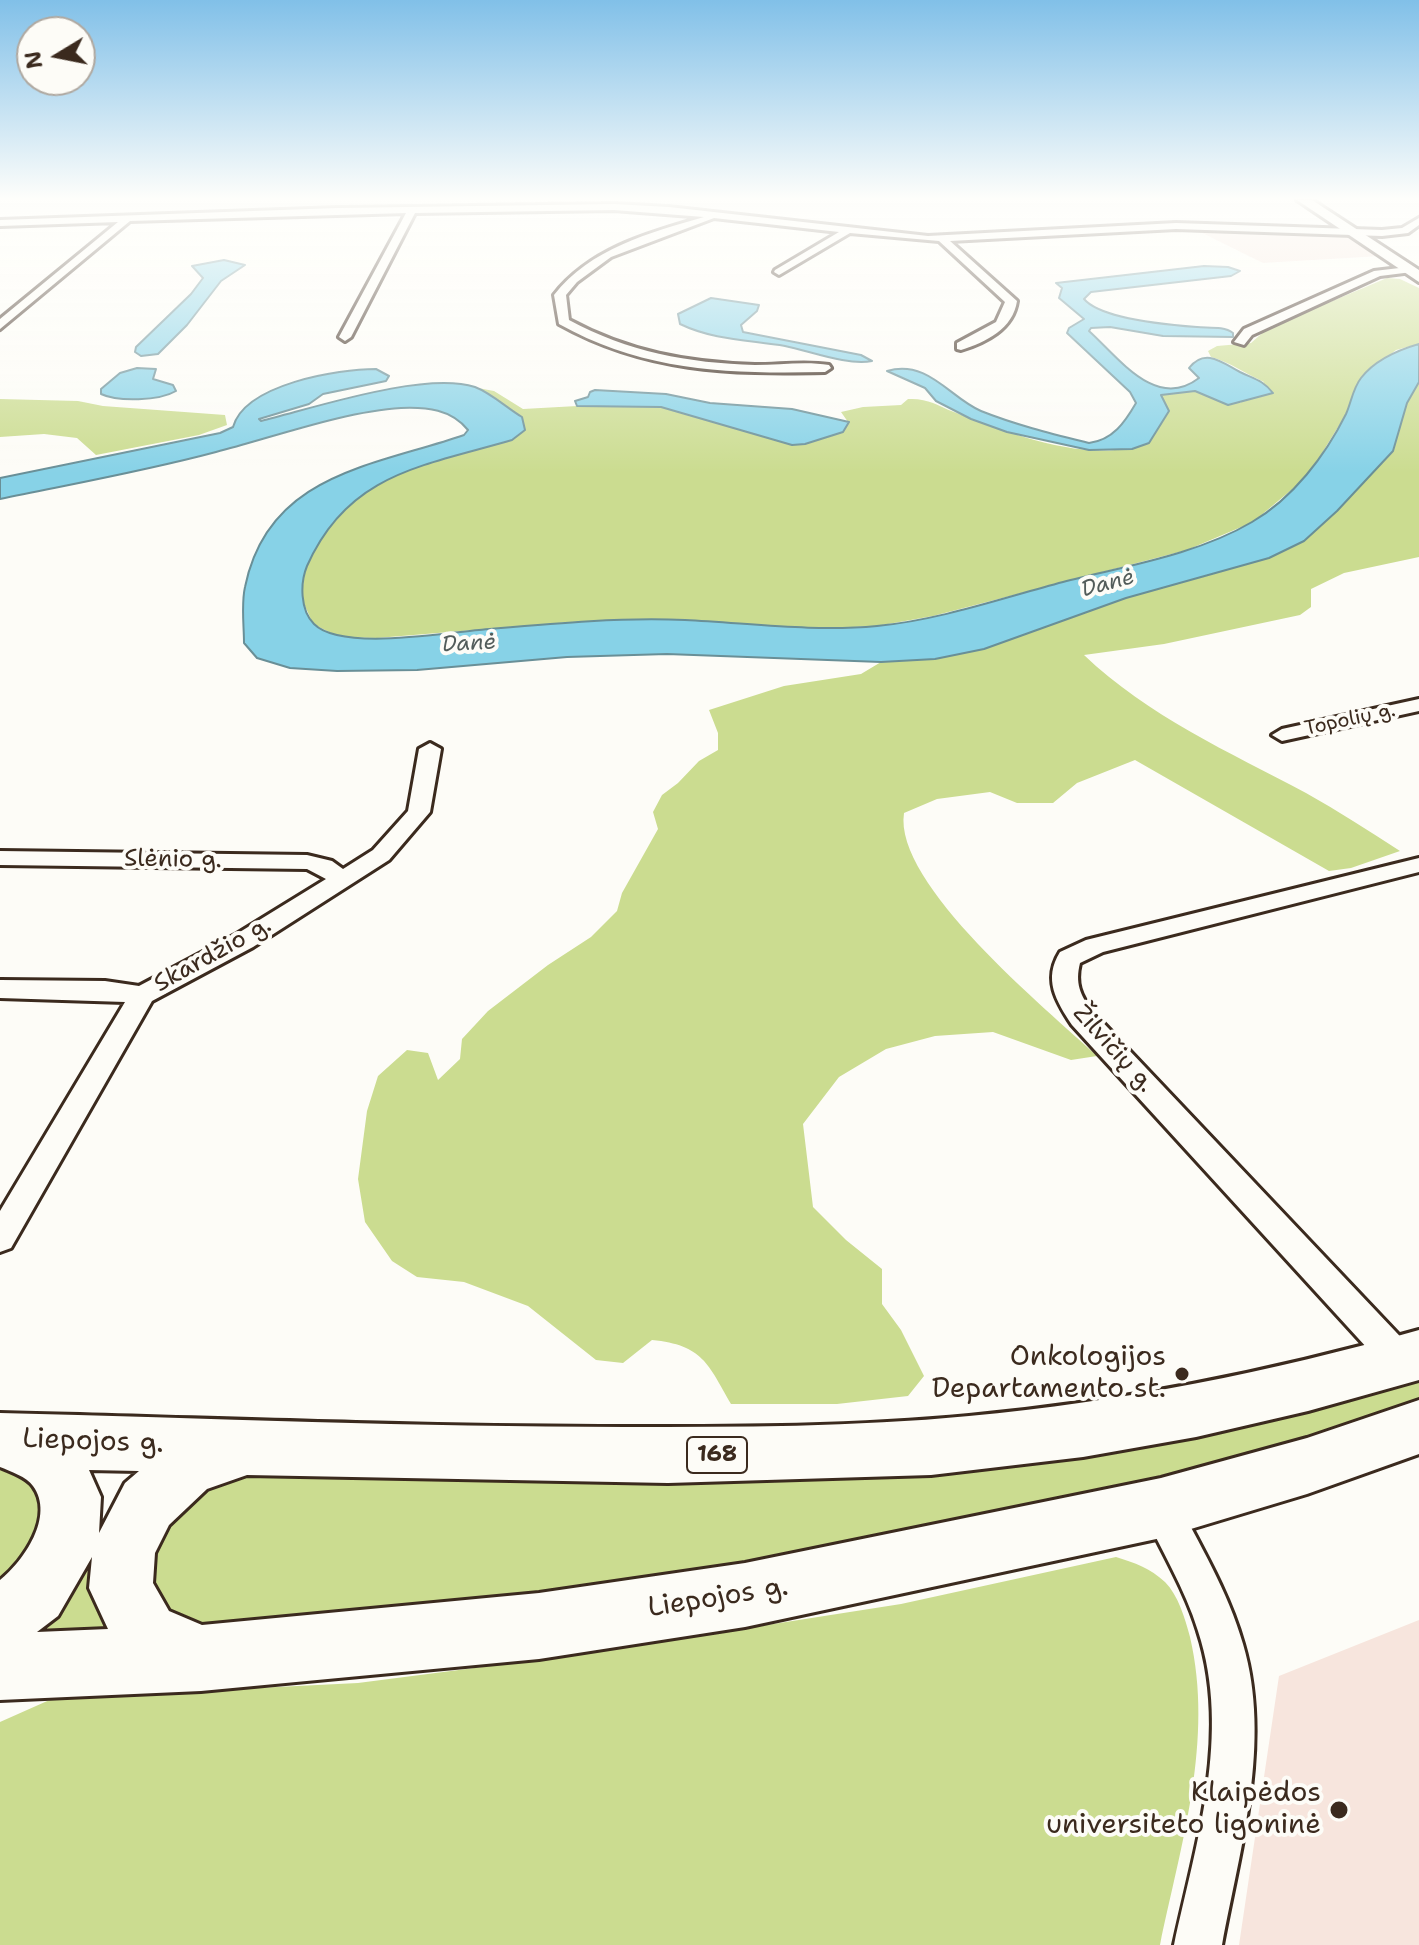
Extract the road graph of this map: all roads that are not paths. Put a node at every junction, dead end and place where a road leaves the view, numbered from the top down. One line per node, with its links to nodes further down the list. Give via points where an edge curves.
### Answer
1 (41, 291): 6 (street)
2 (369, 291): 7 (street)
3 (563, 291): 10 (street, via 563,322 608,346 670,362)
4 (1000, 291): 9 (street, via 1011,301 1008,316)
5 (1339, 291): 8 (street, via 1248,332)
6 (0, 325)
7 (345, 337)
8 (1240, 342)
9 (961, 346)
10 (825, 368)
11 (1419, 705): 12 (street, Topolių g.)
12 (1282, 735)
13 (430, 749): 16 (street, Skardžio g., via 419,812 381,855)
14 (0, 858): 16 (street, Slėnio g., via 307,862 324,866)
15 (1419, 865): 20 (street, Žilvičių g., via 1095,946 1069,958 1061,975 1082,1018)
16 (342, 880): 18 (street, Skardžio g., via 244,941)
17 (0, 989): 18 (street)
18 (142, 995): 19 (street, Skardžio g.)
19 (0, 1239)
20 (1410, 1358): 23 (main road, Liepojos g. / 168, via 1108,1428 967,1444 818,1454 559,1455)
21 (1419, 1427): 24 (main road, Liepojos g.)
22 (3, 1440): 23 (main road, Liepojos g. / 168); 25 (main road, via 53,1463 71,1497 68,1540 35,1593)
23 (252, 1447): 26 (main road, via 187,1468 147,1504 124,1549 121,1588 146,1634)
24 (1161, 1508): 26 (main road, Liepojos g., via 745,1595 539,1626); 28 (street, via 1210,1610 1232,1687 1227,1793)
25 (0, 1620)
26 (201, 1658): 27 (main road, Liepojos g.)
27 (0, 1667)
28 (1198, 1945)

